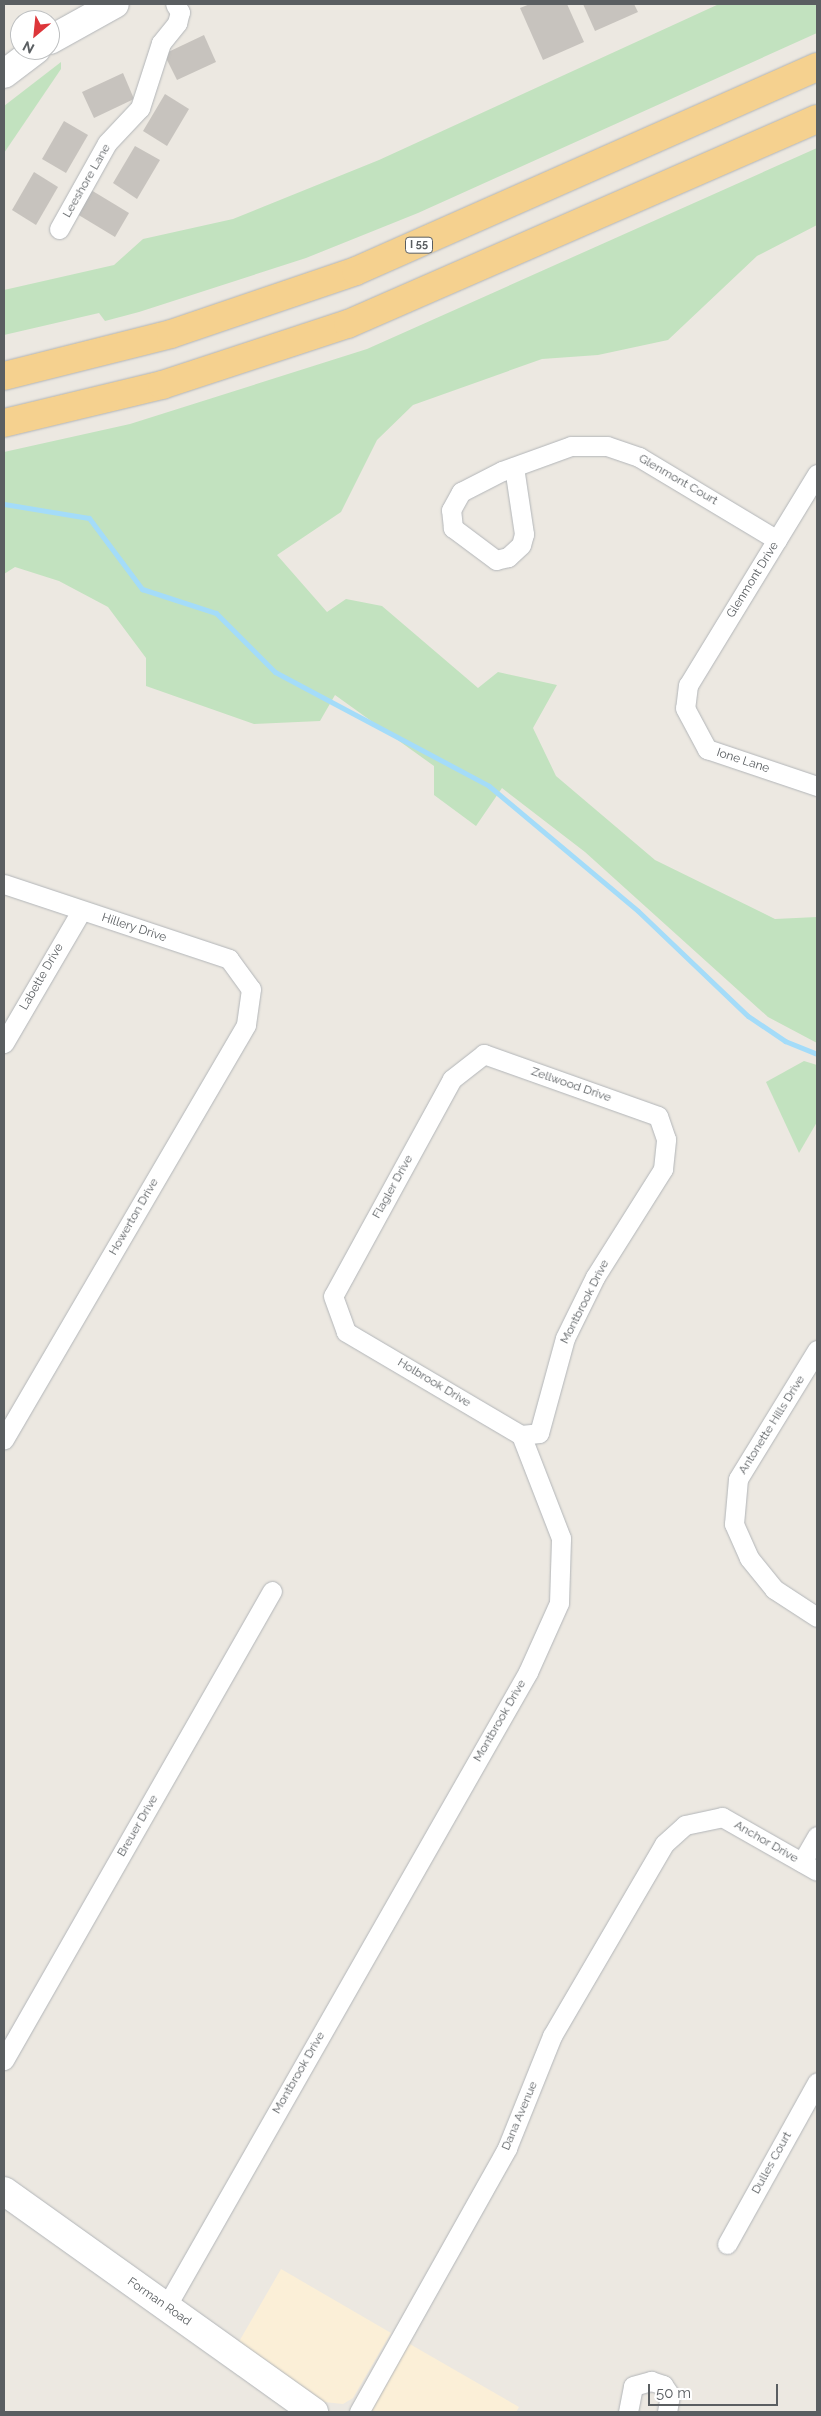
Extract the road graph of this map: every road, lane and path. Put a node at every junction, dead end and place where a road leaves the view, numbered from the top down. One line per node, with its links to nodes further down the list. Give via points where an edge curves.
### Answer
1 (115, 4): 3 (street)
2 (174, 4): 8 (street, Leeshore Lane, via 180,12 178,23 161,43 140,108 107,143)
3 (60, 34)
4 (23, 60): 6 (street)
5 (817, 68): 9 (highway, I 55, via 356,271 171,334)
6 (4, 74)
7 (817, 119): 10 (highway, via 348,324 162,385)
8 (60, 229)
9 (4, 376)
10 (4, 423)
11 (514, 467): 11 (street, Glenmont Court, via 461,492 451,510 453,528 496,560 508,557 521,545 524,534); 13 (street, Glenmont Court, via 571,446 608,446 639,457)
12 (817, 474): 13 (street, Glenmont Drive)
13 (777, 540): 14 (street, Glenmont Drive)
14 (688, 685): 15 (street, Ione Lane, via 685,708 707,750)
15 (817, 786)
16 (4, 884): 17 (street, Hillery Drive)
17 (81, 911): 18 (street, Hillery Drive, via 229,959); 19 (street, Labette Drive)
18 (251, 989): 25 (street, Howerton Drive, via 246,1025)
19 (4, 1044)
20 (484, 1054): 21 (street, Zellwood Drive); 22 (street, Flagler Drive, via 452,1079 333,1296)
21 (658, 1116): 24 (street, Montbrook Drive, via 666,1140 663,1169 595,1277 565,1338 539,1433)
22 (346, 1332): 24 (street, Holbrook Drive)
23 (815, 1358): 27 (street, Antonette Hills Drive, via 738,1480 734,1524 749,1558 774,1589)
24 (521, 1435): 35 (street, Montbrook Drive, via 562,1538 559,1602 528,1672)
25 (4, 1439)
26 (272, 1591): 31 (street, Breuer Drive)
27 (817, 1617)
28 (685, 1826): 30 (street, Anchor Drive, via 722,1817); 37 (street, Dana Avenue, via 664,1844 552,2036 507,2148)
29 (817, 1836): 30 (street)
30 (810, 1867)
31 (4, 2060)
32 (817, 2082): 34 (street, Dulles Court)
33 (4, 2191): 35 (street, Forman Road)
34 (727, 2244)
35 (166, 2307): 36 (street, Forman Road)
36 (314, 2412)
37 (359, 2412)
38 (628, 2412): 39 (street, via 633,2386 651,2381 663,2385 670,2395)
39 (667, 2412)

